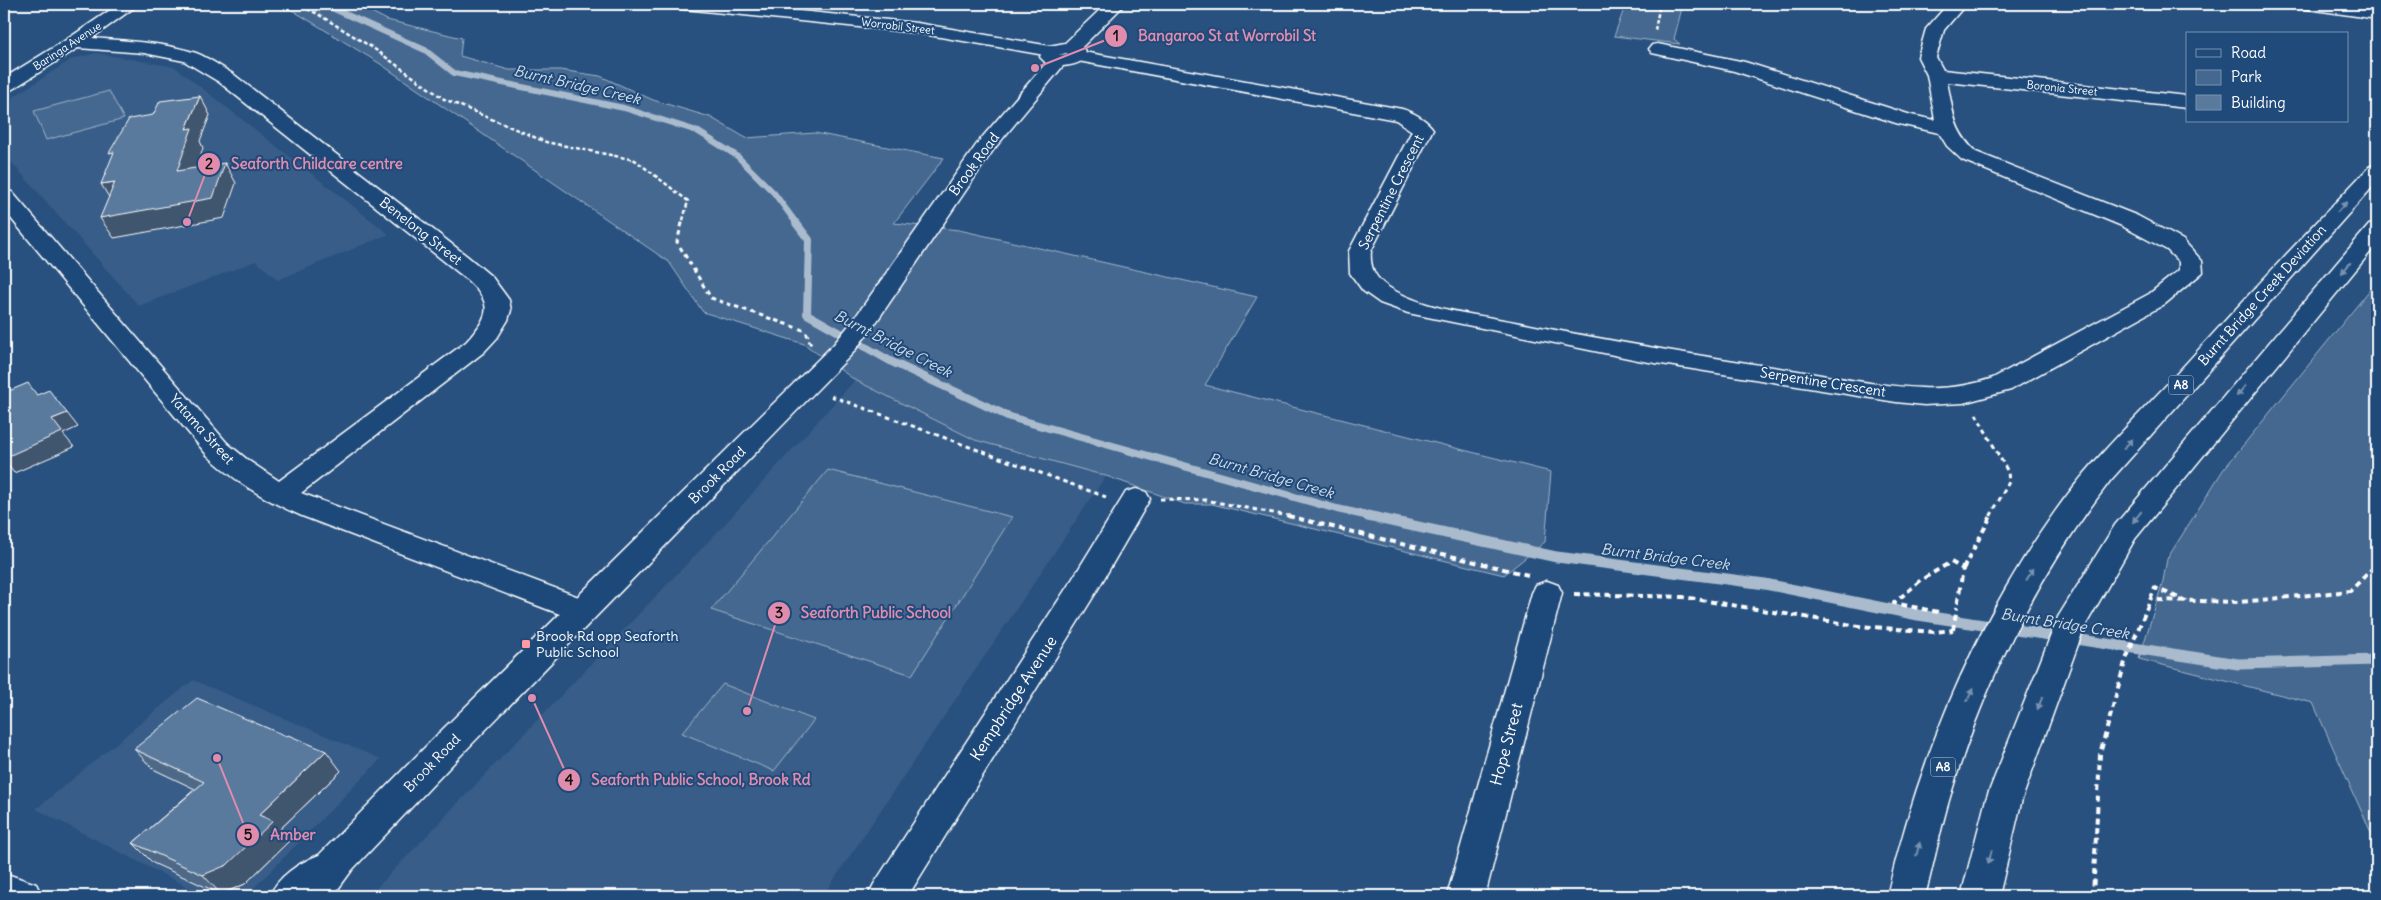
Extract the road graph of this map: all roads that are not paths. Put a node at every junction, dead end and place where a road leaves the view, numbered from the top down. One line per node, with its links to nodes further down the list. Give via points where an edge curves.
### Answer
1 (130, 4): 7 (main road, Baringa Avenue)
2 (684, 4): 9 (main road, Worrobil Street, via 917,28)
3 (1116, 4): 9 (main road, Brook Road)
4 (1957, 4): 10 (main road, via 1935,29 1927,57)
5 (2308, 4): 6 (main road)
6 (2377, 14)
7 (75, 42): 11 (main road, Baringa Avenue); 17 (main road, Benelong Street, via 167,52 204,64 459,261 493,291 499,301 501,311 497,321 475,347)
8 (1658, 50): 13 (main road, via 1738,66 1906,120)
9 (1064, 54): 13 (main road, Serpentine Crescent, via 1402,115 1423,129 1360,251 1358,258 1363,277 1376,290 1402,302 1554,337 1923,398 1964,396 2002,384 2157,300 2191,272 2190,261 2176,245 2130,221 1969,156 1954,142); 20 (main road, Brook Road, via 986,145 863,324 828,349 805,388)
10 (1936, 75): 12 (main road, Boronia Street); 13 (main road)
11 (4, 86)
12 (2186, 102)
13 (1946, 128)
14 (2377, 170): 29 (main road, Burnt Bridge Creek Deviation / A8, one-way to 14, via 1932,797 1962,711 1999,629 2064,520 2100,474)
15 (4, 197): 17 (main road, Yatama Street, via 217,449 255,482)
16 (2377, 230): 30 (main road, one-way to 30, via 2125,532 2064,639 2004,799)
17 (279, 496): 20 (main road, Yatama Street)
18 (1136, 498): 27 (main road, Kempbridge Avenue, via 1084,586)
19 (1546, 593): 28 (main road, Hope Street)
20 (581, 610): 21 (main road, Brook Road)
21 (339, 858): 25 (main road, Brook Road); 26 (main road, Brook Road)
22 (4, 892): 23 (main road); 24 (main road)
23 (7, 896)
24 (23, 896)
25 (289, 896)
26 (311, 896)
27 (887, 896)
28 (1466, 896)
29 (1906, 896)
30 (1980, 896)

